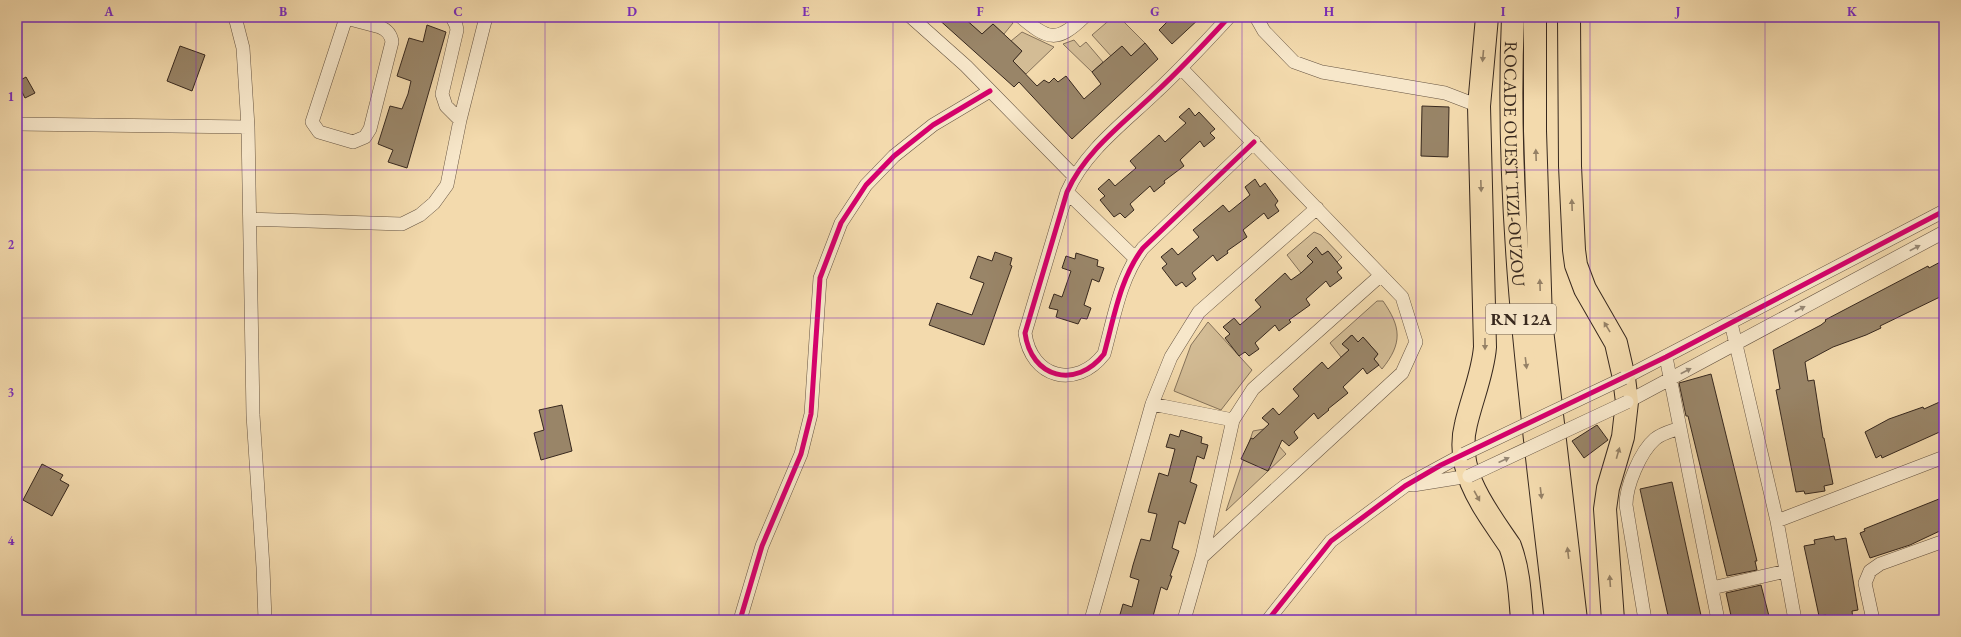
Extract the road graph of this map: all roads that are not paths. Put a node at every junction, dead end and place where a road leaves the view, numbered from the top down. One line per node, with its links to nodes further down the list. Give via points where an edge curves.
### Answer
1 (235, 17): 19 (street, via 243,48)
2 (344, 17): 2 (street, via 384,29 392,42 370,129 365,137 353,142 319,132 312,122)
3 (452, 17): 17 (street, via 457,30 442,94 446,106)
4 (486, 17): 17 (street)
5 (911, 17): 15 (street)
6 (1021, 17): 7 (street, via 1041,33 1054,36 1068,32)
7 (1084, 17)
8 (1229, 17): 14 (street)
9 (1256, 17): 16 (street, via 1264,31 1294,62 1322,72 1445,93)
10 (1486, 17): 16 (highway, one-way to 16)
11 (1513, 17): 53 (highway, ROCADE OUEST TIZI-OUZOU / RN 12A, one-way to 53, via 1511,124 1521,322)
12 (1535, 17): 54 (highway, ROCADE OUEST TIZI-OUZOU / RN 12A, one-way to 12, via 1541,321 1535,131)
13 (1569, 17): 32 (highway, one-way to 13, via 1616,343 1585,289 1576,264 1570,166)
14 (1181, 68): 20 (street); 21 (street, via 1088,157)
15 (990, 91): 21 (street); 48 (street, via 934,125 894,156 866,185 841,223 820,278 811,414 801,454 762,546)
16 (1479, 106): 38 (highway, one-way to 38, via 1486,346 1465,425)
17 (460, 120): 25 (street, via 447,185 434,203 420,215 402,224)
18 (17, 124): 19 (street)
19 (248, 127): 25 (street)
20 (1254, 142): 23 (street); 27 (street)
21 (1074, 176): 22 (street)
22 (1067, 192): 27 (street); 27 (street, via 1025,333 1026,345 1031,356 1040,366 1050,372 1074,375 1096,364 1104,354 1125,279)
23 (1317, 208): 28 (street); 35 (street, via 1199,312 1170,357)
24 (1944, 211): 29 (street)
25 (250, 219): 47 (street, via 253,415)
26 (1944, 232): 30 (street, one-way to 26)
27 (1135, 258)
28 (1381, 275): 36 (street, via 1254,388); 44 (street, via 1402,297 1416,342 1402,373)
29 (1731, 323): 30 (street); 31 (street)
30 (1736, 344): 33 (street, one-way to 30); 42 (street)
31 (1666, 357): 32 (street); 33 (street)
32 (1624, 378): 34 (highway); 38 (street, bridge)
33 (1671, 379): 34 (street); 37 (street)
34 (1627, 402): 40 (street, one-way to 34, bridge); 55 (highway, one-way to 34, via 1605,509 1608,488 1623,437)
35 (1152, 404): 36 (street); 49 (street)
36 (1233, 420): 44 (street)
37 (1680, 428): 46 (street); 56 (street, via 1663,434 1651,443 1627,488 1626,505)
38 (1464, 454): 40 (highway); 41 (street)
39 (1944, 457): 42 (street)
40 (1469, 476): 41 (street); 52 (highway, one-way to 52, via 1478,500 1510,546 1517,572)
41 (1405, 486): 51 (street, via 1331,542)
42 (1777, 521): 45 (street)
43 (1944, 541): 59 (street, via 1880,564 1870,571 1865,584)
44 (1202, 557): 50 (street)
45 (1786, 571): 46 (street); 58 (street)
46 (1712, 588): 57 (street)
47 (265, 620)
48 (740, 620)
49 (1091, 620)
50 (1184, 620)
51 (1268, 620)
52 (1522, 620)
53 (1556, 620)
54 (1576, 620)
55 (1613, 620)
56 (1645, 620)
57 (1718, 620)
58 (1795, 620)
59 (1873, 620)

